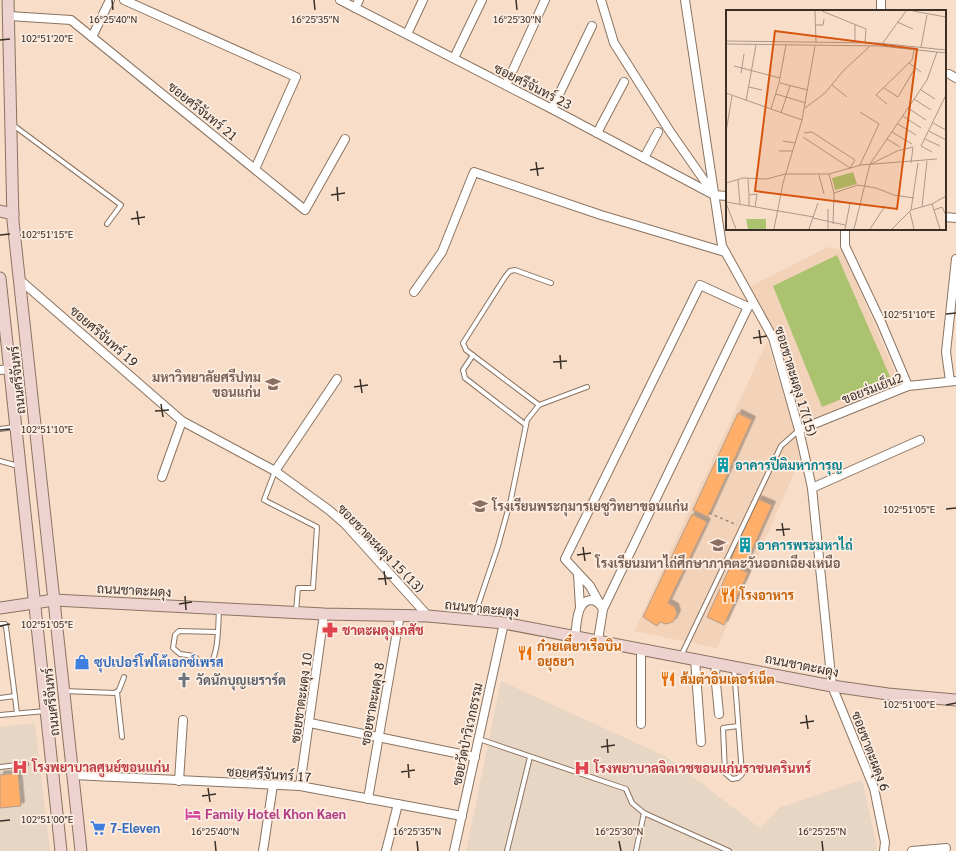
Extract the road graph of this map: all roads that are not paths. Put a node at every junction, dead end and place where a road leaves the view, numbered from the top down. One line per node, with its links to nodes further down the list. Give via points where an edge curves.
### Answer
1 (8, 0): 12 (main road, ถนนศรีจันทร์)
2 (110, 0): 15 (street)
3 (124, 0): 25 (street, via 296,77)
4 (340, 0): 11 (street, ซอยศรีจันทร์ 23)
5 (359, 0): 11 (street)
6 (423, 0): 14 (street)
7 (482, 0): 16 (street)
8 (545, 0): 18 (street)
9 (601, 0): 26 (street, via 614,43 668,130)
10 (685, 0): 26 (street, ซอยชาตะผดุง 17(15))
11 (355, 8): 14 (street, ซอยศรีจันทร์ 23)
12 (9, 16): 15 (street, ซอยศรีจันทร์ 21, via 71,20); 20 (main road, ถนนศรีจันทร์)
13 (592, 26): 19 (street)
14 (407, 34): 16 (street, ซอยศรีจันทร์ 23)
15 (92, 37): 25 (street, ซอยศรีจันทร์ 21)
16 (454, 58): 18 (street, ซอยศรีจันทร์ 23)
17 (624, 82): 22 (street)
18 (506, 85): 19 (street, ซอยศรีจันทร์ 23)
19 (552, 109): 22 (street, ซอยศรีจันทร์ 23)
20 (11, 124): 29 (main road, ถนนศรีจันทร์); 32 (lane, via 121,205)
21 (658, 132): 24 (street)
22 (597, 133): 24 (street, ซอยศรีจันทร์ 23)
23 (345, 139): 25 (street, ซอยศรีจันทร์ 21, via 304,210)
24 (644, 158): 26 (street, ซอยศรีจันทร์ 23)
25 (255, 169)
26 (714, 195): 27 (street); 34 (street, ซอยชาตะผดุง 17(15))
27 (726, 196)
28 (0, 211): 29 (main road)
29 (13, 214): 37 (main road, ถนนศรีจันทร์)
30 (946, 217): 31 (street)
31 (956, 218)
32 (107, 224)
33 (845, 230): 47 (street, via 845,246)
34 (725, 252): 40 (street, via 601,215 474,172 442,252); 41 (street, ซอยชาตะผดุง 17(15))
35 (956, 258): 38 (street)
36 (0, 278): 42 (main road, ถนนศรีจันทร์)
37 (20, 280): 50 (street, ซอยศรีจันทร์ 19); 62 (main road, ถนนศรีจันทร์)
38 (955, 281): 46 (street, via 946,352)
39 (551, 283): 43 (lane, via 515,270 507,273 464,339 464,347)
40 (414, 292)
41 (751, 305): 54 (street, ซอยชาตะผดุง 17(15), via 773,338); 61 (street, via 700,284 565,559); 64 (street)
42 (2, 308): 44 (main road, ถนนศรีจันทร์)
43 (473, 355): 49 (lane); 51 (lane, via 463,370 466,378)
44 (5, 370): 52 (main road, ถนนศรีจันทร์)
45 (337, 379): 58 (street)
46 (953, 381): 47 (street, ขอยร่มเย็น2)
47 (908, 386): 54 (street, ขอยร่มเย็น2)
48 (587, 387): 49 (lane)
49 (539, 405): 51 (lane)
50 (182, 421): 58 (street, ซอยศรีจันทร์ 19); 59 (street)
51 (526, 425): 72 (lane, via 511,499)
52 (16, 427): 53 (lane); 57 (main road, ถนนศรีจันทร์)
53 (0, 429)
54 (799, 430): 60 (street, ซอยชาตะผดุง 17(15)); 79 (lane, via 780,446)
55 (920, 440): 60 (street)
56 (0, 461): 57 (lane)
57 (20, 467): 63 (main road, ถนนศรีจันทร์)
58 (275, 471): 68 (lane, via 264,500 316,527 313,588 298,588); 71 (street, ซอยชาตะผดุง 15 (13), via 345,524)
59 (162, 476)
60 (812, 488): 84 (street, ซอยชาตะผดุง 17(15))
61 (578, 573): 64 (street, via 590,586); 65 (street)
62 (54, 600): 63 (main road, ถนนชาตะผดุง); 67 (main road, ถนนชาตะผดุง); 85 (main road, ถนนศรีจันทร์)
63 (35, 602): 66 (main road, ถนนชาตะผดุง); 91 (main road, ถนนศรีจันทร์)
64 (601, 606): 65 (street, via 594,600 588,600); 77 (street)
65 (580, 607): 76 (street)
66 (0, 608)
67 (219, 608): 68 (main road, ถนนชาตะผดุง); 75 (lane)
68 (296, 612): 69 (main road, ถนนชาตะผดุง)
69 (324, 614): 70 (main road, ถนนชาตะผดุง); 96 (street, ซอยชาตะผดุง 10)
70 (400, 614): 71 (main road, ถนนชาตะผดุง); 100 (street, ซอยชาตะผดุง 8)
71 (428, 616): 72 (main road, ถนนชาตะผดุง)
72 (472, 621): 73 (main road, ถนนชาตะผดุง)
73 (504, 623): 76 (main road, ถนนชาตะผดุง); 101 (street, ซอยวัดป่าวิเวกธรรม)
74 (0, 624): 87 (lane, via 5,624 6,627)
75 (217, 632): 75 (lane, via 215,657 209,665 202,664 194,656 180,654 174,648 175,635 179,631)
76 (575, 636): 77 (main road, ถนนชาตะผดุง)
77 (598, 640): 78 (main road, ถนนชาตะผดุง)
78 (641, 649): 79 (main road, ถนนชาตะผดุง); 97 (street)
79 (680, 656): 80 (main road, ถนนชาตะผดุง)
80 (695, 659): 81 (main road, ถนนชาตะผดุง); 102 (street)
81 (717, 663): 82 (main road, ถนนชาตะผดุง); 93 (street, via 715,673)
82 (734, 667): 84 (main road, ถนนชาตะผดุง); 98 (lane)
83 (124, 678): 86 (lane)
84 (832, 686): 89 (main road, ถนนชาตะผดุง); 124 (street, ซอยชาตะผดุง 6, via 874,788 885,842)
85 (64, 691): 86 (lane); 90 (main road, ถนนศรีจันทร์)
86 (118, 692): 99 (lane)
87 (15, 696): 88 (lane); 92 (lane)
88 (0, 698)
89 (956, 700)
90 (66, 709): 91 (main road); 107 (main road, ถนนศรีจันทร์)
91 (46, 711): 92 (lane); 116 (main road, ถนนศรีจันทร์)
92 (18, 713): 94 (lane)
93 (719, 714)
94 (0, 715)
95 (183, 720): 108 (street)
96 (310, 723): 100 (street); 110 (street, ซอยชาตะผดุง 10)
97 (641, 724)
98 (738, 726): 98 (lane, via 742,774 738,778 732,778 726,773 723,728)
99 (122, 737)
100 (379, 737): 103 (street); 111 (street, ซอยชาตะผดุง 8)
101 (479, 739): 103 (street, ซอยวัดป่าวิเวกธรรม); 104 (lane)
102 (701, 742)
103 (474, 757): 114 (street, ซอยวัดป่าวิเวกธรรม)
104 (530, 758): 113 (lane, via 626,789 632,803); 121 (lane)
105 (26, 764): 106 (lane)
106 (0, 767)
107 (73, 775): 108 (street, ซอยศรีจันทร์ 17); 117 (main road, ถนนศรีจันทร์)
108 (179, 781): 109 (street, ซอยศรีจันทร์ 17)
109 (273, 785): 110 (street, ซอยศรีจันทร์ 17); 118 (street)
110 (300, 786): 111 (street, ซอยศรีจันทร์ 17)
111 (368, 799): 112 (street, ซอยศรีจันทร์ 17)
112 (398, 804): 114 (street, ซอยศรีจันทร์ 17); 119 (street)
113 (644, 812): 122 (lane); 123 (lane)
114 (462, 816): 120 (street, ซอยวัดป่าวิเวกธรรม)
115 (946, 848): 125 (street)
116 (61, 851)
117 (81, 851)
118 (263, 851)
119 (386, 851)
120 (454, 851)
121 (507, 851)
122 (636, 851)
123 (729, 851)
124 (884, 851)
125 (912, 851)

